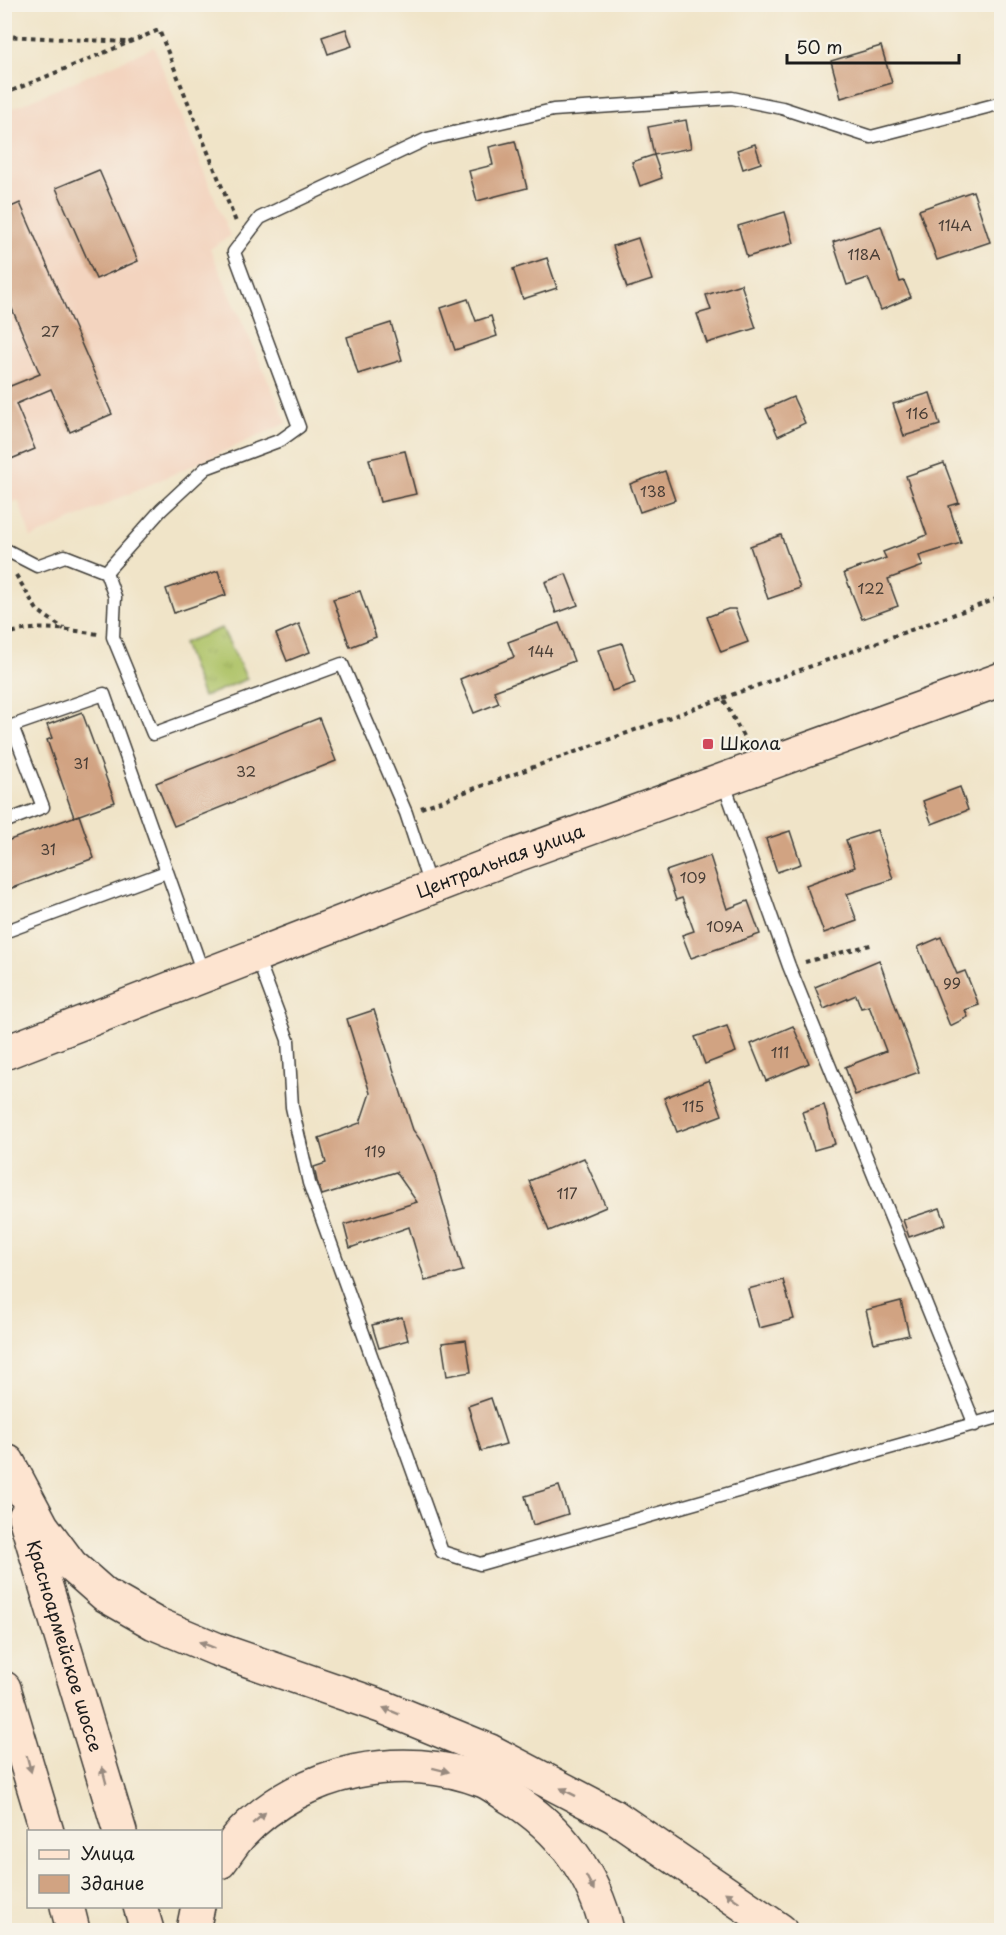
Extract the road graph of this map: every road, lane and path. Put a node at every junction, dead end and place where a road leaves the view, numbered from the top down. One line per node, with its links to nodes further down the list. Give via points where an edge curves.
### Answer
1 (4, 36): 2 (path)
2 (131, 42): 3 (path); 5 (path, via 159,30 237,224)
3 (4, 94)
4 (1002, 103): 5 (lane, via 871,137 782,108 732,98 553,110 427,139 260,218)
5 (234, 252): 8 (lane, via 299,427 282,440 206,468 161,510)
6 (4, 549): 8 (lane, via 37,566 65,556)
7 (10, 565): 10 (path, via 37,610)
8 (106, 572): 12 (lane, via 116,597)
9 (1002, 597): 14 (path)
10 (65, 629): 11 (path, via 14,631); 12 (path)
11 (4, 636)
12 (113, 637): 17 (lane, via 153,734 342,664)
13 (1002, 679): 16 (main road, Центральная улица)
14 (723, 698): 15 (path); 17 (path)
15 (746, 742)
16 (723, 781): 20 (main road, Центральная улица); 24 (lane)
17 (406, 813): 20 (lane)
18 (4, 822): 19 (lane, via 43,807 12,726 104,694)
19 (166, 872): 21 (lane); 25 (lane)
20 (431, 887): 23 (main road, Центральная улица)
21 (4, 932)
22 (874, 944): 24 (path)
23 (255, 954): 25 (main road, Центральная улица); 28 (lane, via 288,1040 292,1107 309,1183 442,1552 480,1564)
24 (789, 966): 28 (lane)
25 (204, 975): 26 (main road, Центральная улица)
26 (4, 1053)
27 (1002, 1416): 28 (lane)
28 (975, 1425)
29 (6, 1457): 32 (main road, Красноармейское шоссе, one-way to 29); 41 (main road, one-way to 29, via 614,1816 490,1751 383,1707 216,1649 154,1623 105,1596 64,1555 42,1526)
30 (4, 1688): 31 (main road, one-way to 31)
31 (46, 1830)
32 (119, 1830)
33 (222, 1859): 40 (main road, one-way to 40, via 241,1833 272,1807 341,1773 381,1767 431,1768 484,1781 534,1812 572,1851 600,1903)
34 (68, 1908): 37 (main road)
35 (141, 1908): 38 (main road)
36 (198, 1908): 39 (main road)
37 (73, 1930)
38 (147, 1930)
39 (193, 1930)
40 (607, 1930)
41 (780, 1930)

